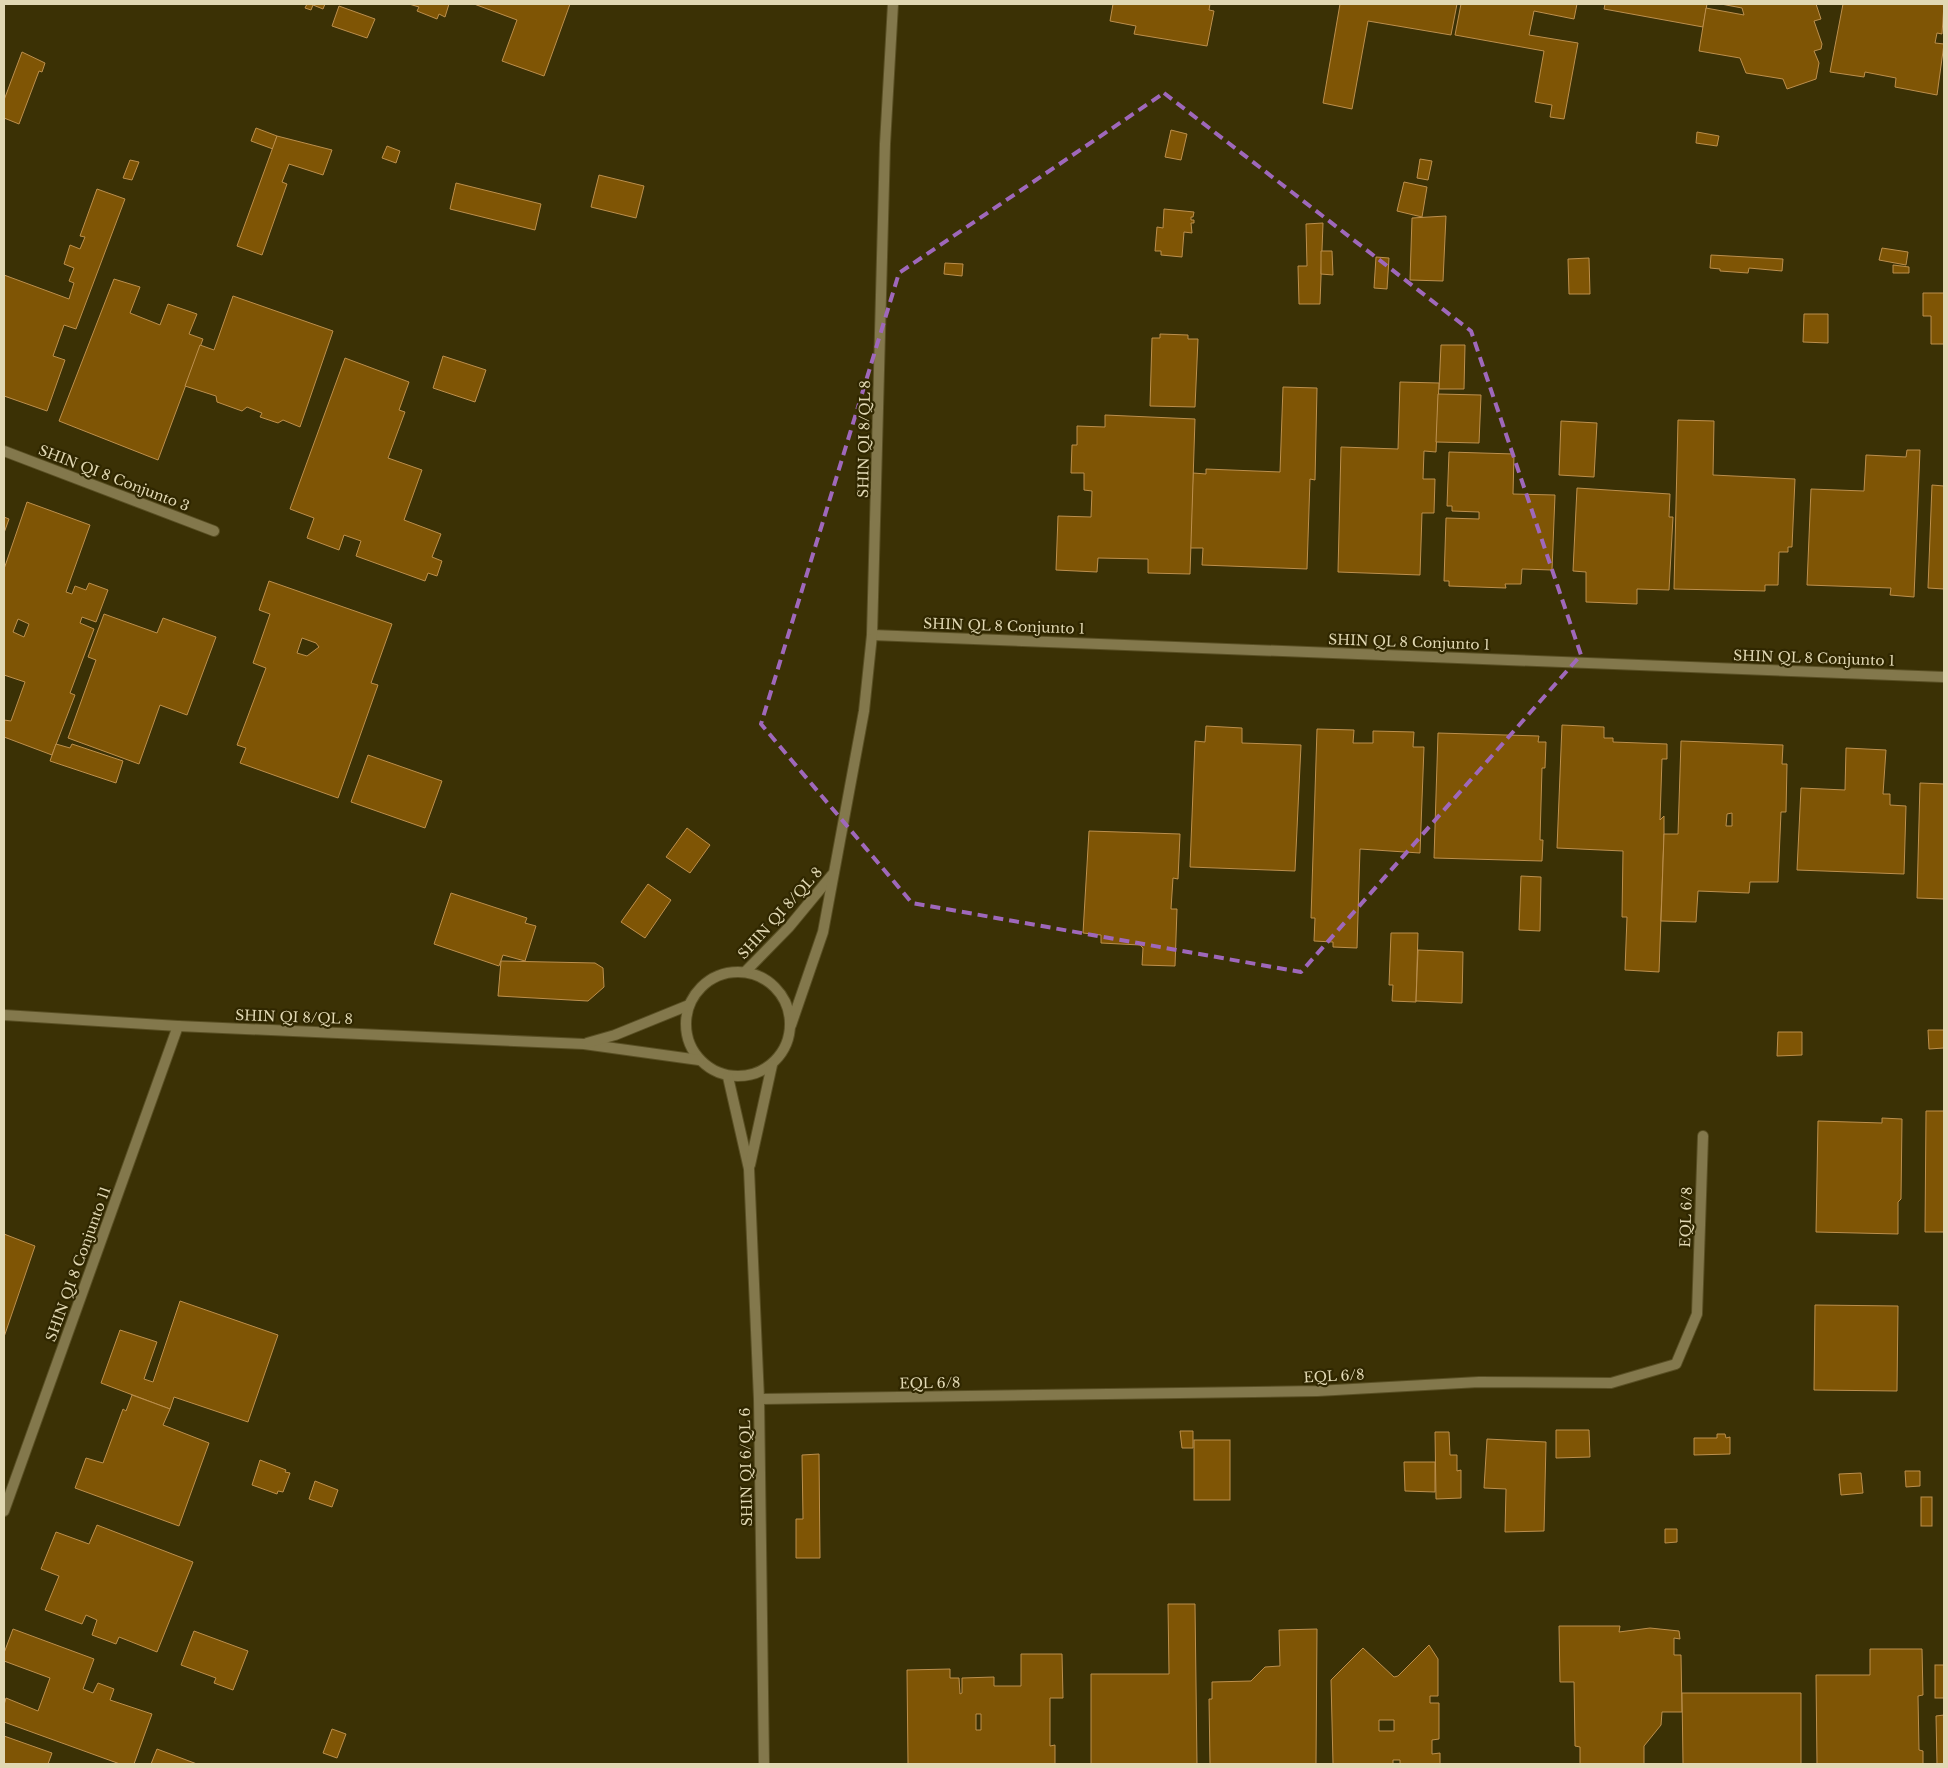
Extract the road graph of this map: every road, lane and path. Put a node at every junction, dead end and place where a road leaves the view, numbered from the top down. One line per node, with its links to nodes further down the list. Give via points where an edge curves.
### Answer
1 (893, 4): 4 (street, SHIN QI 8/QL 8, via 885,144)
2 (4, 451): 3 (street, SHIN QI 8 Conjunto 3)
3 (214, 531)
4 (872, 634): 5 (street, SHIN QL 8 Conjunto 1); 6 (street, SHIN QI 8/QL 8, via 864,711)
5 (1944, 676)
6 (834, 872): 7 (street, SHIN QI 8/QL 8, via 789,927); 10 (street, SHIN QI 8/QL 8, via 823,932)
7 (745, 972): 8 (street, via 722,974 702,985); 10 (street, via 769,981 785,1000)
8 (689, 1005): 12 (street, SHIN QI 8/QL 8); 13 (street, via 686,1034)
9 (4, 1015): 11 (street, SHIN QI 8/QL 8)
10 (791, 1024): 14 (street, via 786,1047)
11 (178, 1026): 12 (street, SHIN QI 8/QL 8); 19 (street, SHIN QI 8 Conjunto 11)
12 (584, 1044): 13 (street, SHIN QI 8/QL 8)
13 (699, 1060): 15 (street, via 712,1071)
14 (772, 1065): 15 (street, via 751,1076); 17 (street, SHIN QI 6/QL 6)
15 (728, 1077): 17 (street, SHIN QI 6/QL 6)
16 (1703, 1136): 18 (street, EQL 6/8, via 1697,1314 1676,1364 1611,1383 1479,1382 1317,1391)
17 (750, 1169): 18 (street, SHIN QI 6/QL 6)
18 (759, 1399): 20 (street, SHIN QI 6/QL 6)
19 (4, 1511)
20 (764, 1764)

